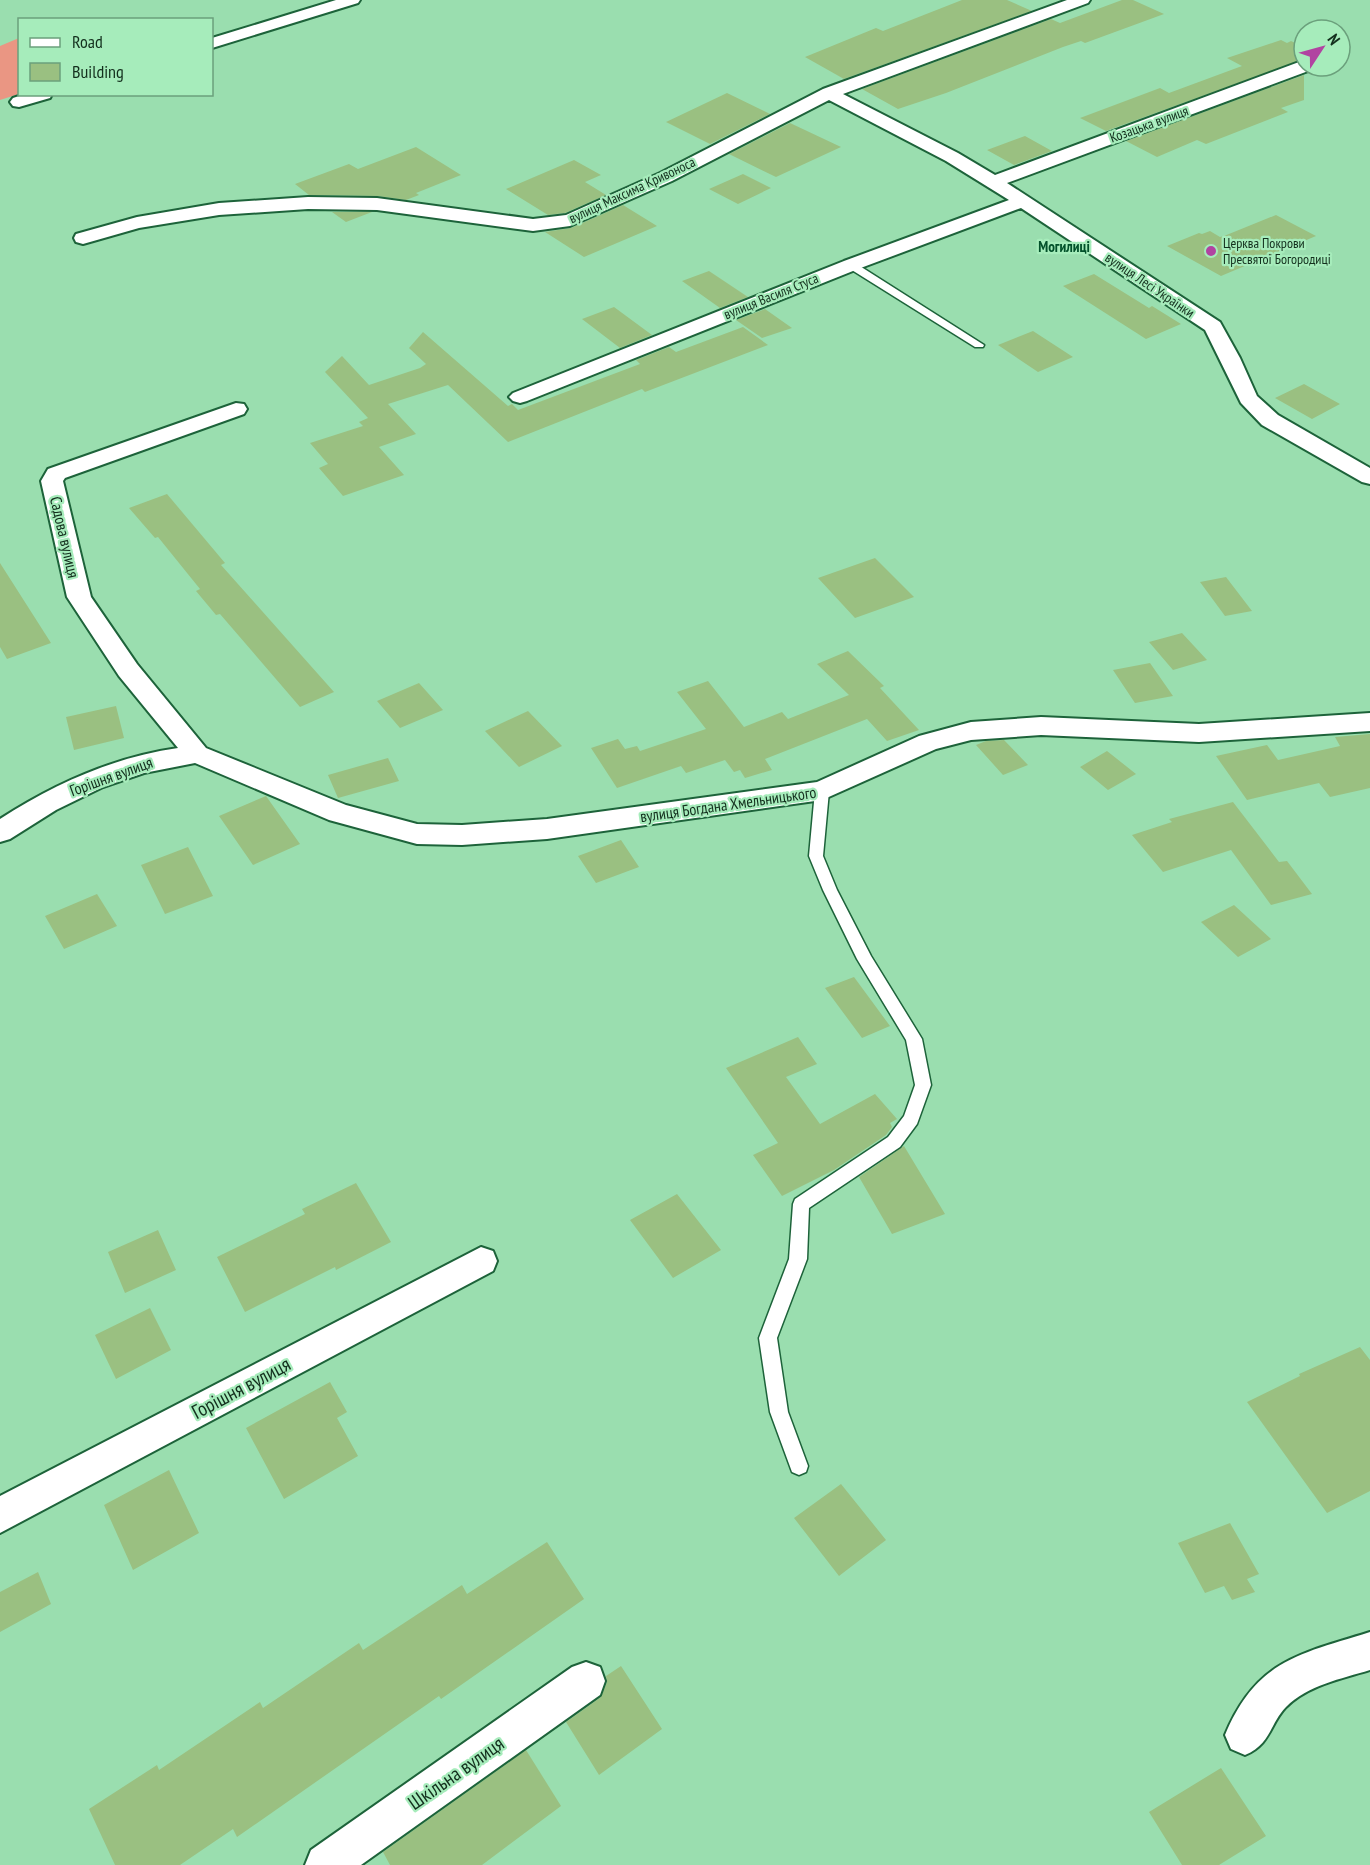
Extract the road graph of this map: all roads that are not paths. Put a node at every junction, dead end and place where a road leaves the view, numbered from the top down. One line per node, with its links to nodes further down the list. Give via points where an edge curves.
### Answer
1 (352, 0): 3 (street)
2 (1082, 0): 5 (street, вулиця Максима Кривоноса)
3 (213, 43)
4 (1292, 71): 8 (street, Козацька вулиця)
5 (829, 93): 8 (street, вулиця Лесі Українки); 10 (street, вулиця Максима Кривоноса, via 655,182 550,225 502,223 377,204 308,202 219,209 137,223)
6 (38, 96): 7 (street)
7 (19, 102)
8 (993, 182): 9 (street, вулиця Лесі Українки)
9 (1024, 201): 11 (street, вулиця Василя Стуса); 15 (street, вулиця Лесі Українки, via 1213,326 1248,399 1270,420)
10 (83, 238)
11 (850, 265): 12 (lane); 13 (street, вулиця Василя Стуса)
12 (980, 345)
13 (520, 397)
14 (236, 409): 17 (street, Садова вулиця, via 65,468 52,481 79,597 128,670)
15 (1370, 477)
16 (1370, 722): 18 (street, вулиця Богдана Хмельницького, via 1199,733 1041,726 971,731 928,742)
17 (197, 754): 18 (street, вулиця Богдана Хмельницького, via 338,813 417,834 547,829); 19 (street, Горішня вулиця, via 160,758 79,784)
18 (822, 791): 21 (lane, via 816,856 865,959 914,1039 923,1085 911,1119 894,1142 801,1204 798,1259 768,1338 779,1412)
19 (0, 832)
20 (481, 1261): 22 (street, Горішня вулиця)
21 (799, 1466)
22 (0, 1515)
23 (1370, 1651): 25 (street, via 1303,1672 1272,1694)
24 (586, 1681): 26 (street, Шкільна вулиця)
25 (1245, 1735)
26 (326, 1865)

